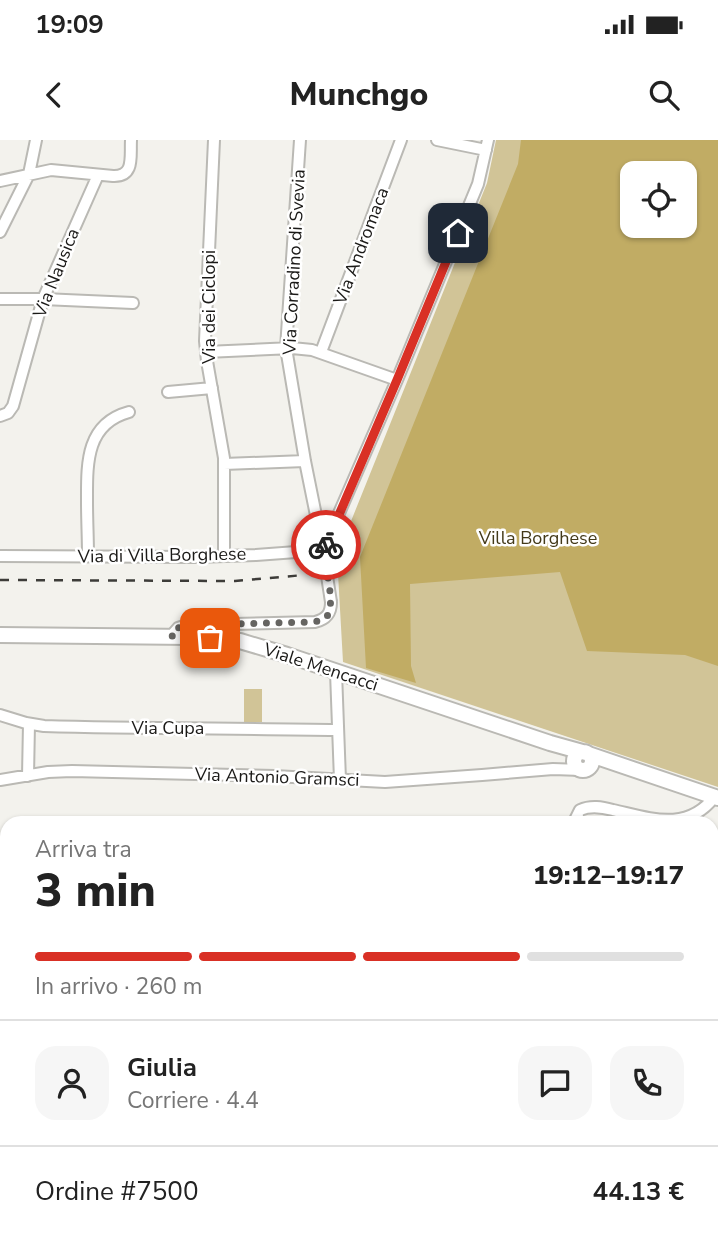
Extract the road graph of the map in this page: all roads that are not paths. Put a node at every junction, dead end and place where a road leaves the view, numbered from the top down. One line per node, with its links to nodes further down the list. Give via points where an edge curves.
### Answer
1 (36, 140): 8 (street)
2 (131, 140): 9 (street, via 127,172)
3 (214, 140): 16 (street, Via dei Ciclopi)
4 (300, 140): 15 (street, Via Corradino di Svevia)
5 (401, 140): 17 (street, Via Andromaca)
6 (437, 140): 7 (street)
7 (487, 145): 18 (street, via 478,184)
8 (29, 174): 9 (street, via 55,170); 10 (street); 11 (street)
9 (98, 175): 13 (street, Via Nausica)
10 (0, 181)
11 (0, 232)
12 (0, 299): 13 (street)
13 (43, 299): 14 (street); 22 (street, Via Nausica, via 13,406)
14 (132, 303)
15 (286, 348): 16 (street); 17 (street); 23 (street, Via Corradino di Svevia)
16 (206, 352): 19 (street, Via dei Ciclopi)
17 (321, 352): 18 (street)
18 (397, 380): 25 (street)
19 (212, 388): 20 (street); 24 (street, Via dei Ciclopi)
20 (168, 391)
21 (129, 412): 27 (street, via 106,423 92,447 87,472)
22 (4, 414)
23 (305, 461): 24 (street); 25 (street, Via Corradino di Svevia)
24 (225, 464): 28 (street, Via dei Ciclopi)
25 (323, 550): 28 (street, Via di Villa Borghese); 30 (street, Via Corradino di Svevia, bridge, via 331,602 324,619 187,625)
26 (0, 556): 27 (street, Via di Villa Borghese)
27 (88, 556): 28 (street, Via di Villa Borghese)
28 (224, 556)
29 (0, 635): 30 (main road, Viale Mencacci)
30 (171, 636): 31 (main road, Viale Mencacci, via 240,641)
31 (336, 672): 34 (street); 35 (main road, Viale Mencacci, via 550,743)
32 (0, 715): 33 (street, Via Cupa)
33 (29, 724): 34 (street, Via Cupa); 36 (street)
34 (338, 730): 38 (street)
35 (581, 762): 38 (street, Via Antonio Gramsci, via 554,769 385,782); 39 (main road, Via Antonio Gramsci, via 627,768)
36 (28, 776): 37 (street, Via Antonio Gramsci); 38 (street, Via Antonio Gramsci, via 76,771)
37 (0, 780)
38 (340, 780)
39 (716, 797): 42 (street)
40 (577, 816): 41 (street, via 580,810 594,807)
41 (638, 816)
42 (688, 816)

